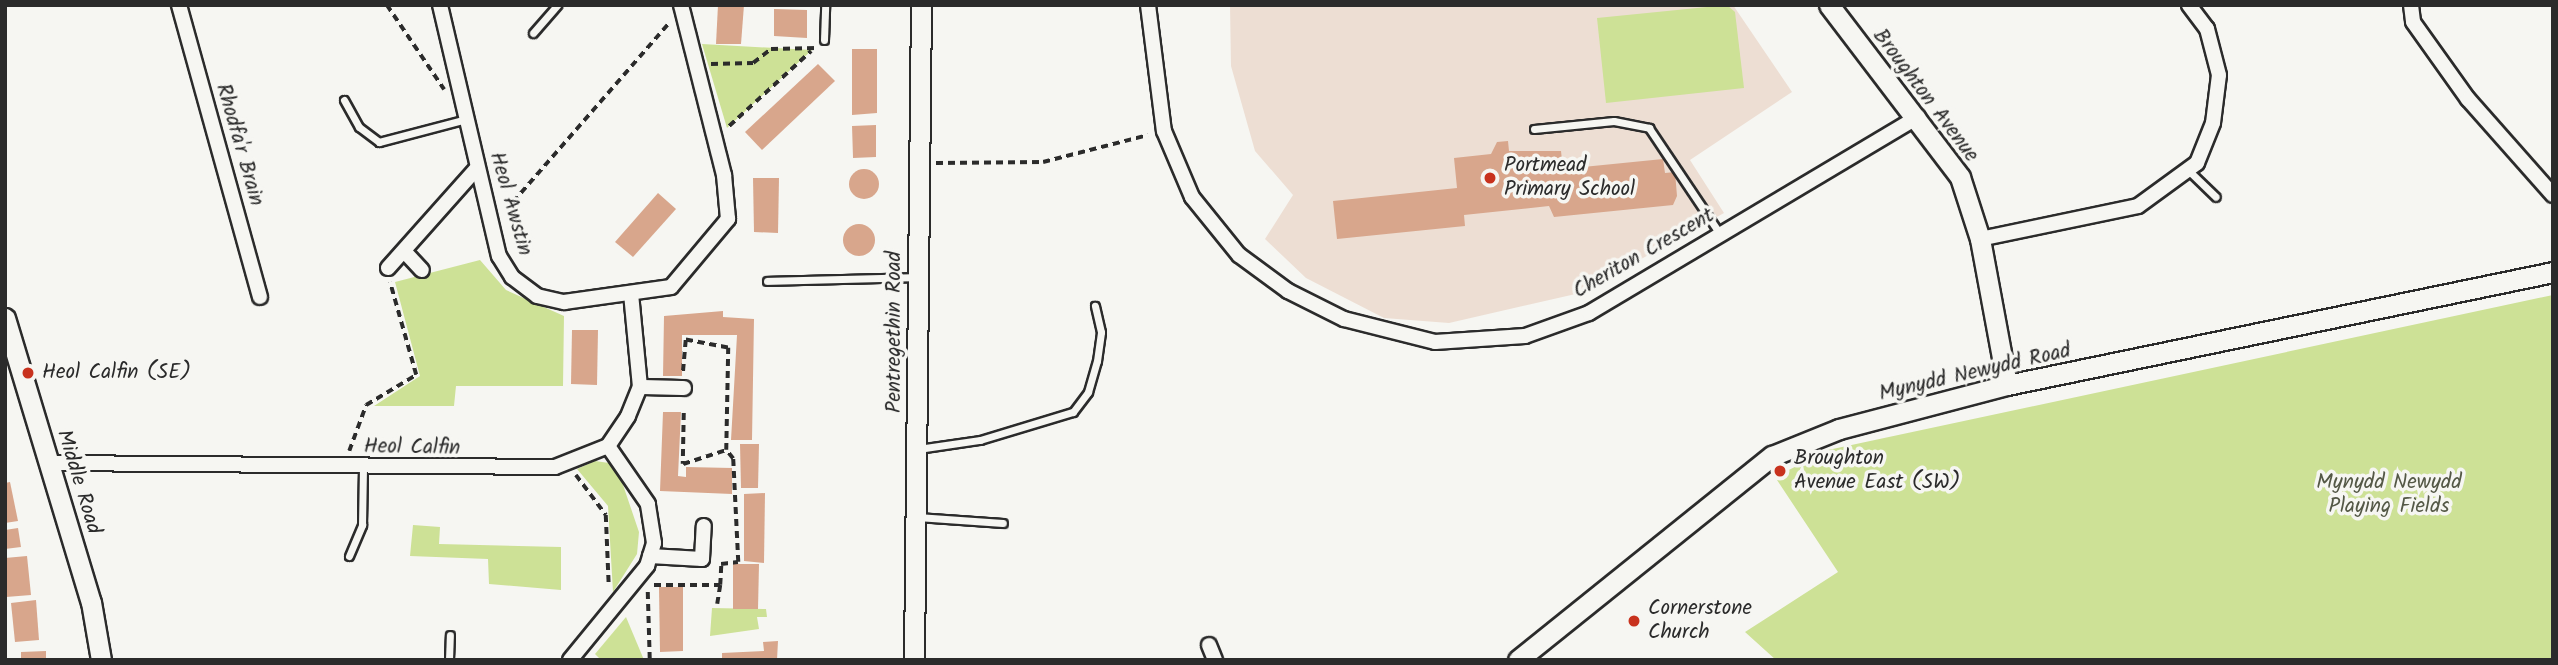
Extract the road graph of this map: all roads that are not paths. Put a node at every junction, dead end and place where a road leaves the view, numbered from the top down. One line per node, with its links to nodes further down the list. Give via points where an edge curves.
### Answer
1 (178, 5): 30 (street, Rhodfa'r Brain)
2 (440, 5): 15 (street, Heol Awstin)
3 (557, 5): 11 (lane)
4 (825, 5): 12 (lane)
5 (921, 5): 27 (street, Pentregethin Road)
6 (1148, 5): 21 (street, Cheriton Crescent, via 1164,131 1192,197 1239,255 1288,291 1344,318 1435,342 1525,336 1589,313)
7 (1829, 5): 14 (street, Broughton Avenue)
8 (2189, 5): 18 (street, via 2207,29 2220,75 2213,123)
9 (2411, 5): 19 (street, via 2413,22 2468,99)
10 (681, 8): 29 (street, Heol Awstin, via 714,136 728,219 671,287)
11 (533, 33)
12 (824, 40)
13 (344, 100): 15 (lane, via 359,127 379,142)
14 (1917, 117): 21 (street, Cheriton Crescent); 22 (street, Broughton Avenue, via 1960,177)
15 (466, 119): 17 (street, Heol Awstin)
16 (1534, 129): 21 (lane, via 1614,121 1649,128)
17 (477, 168): 23 (street); 29 (street, Heol Awstin, via 512,277 537,296 564,302)
18 (2189, 171): 20 (lane); 22 (street, via 2138,206)
19 (2553, 195)
20 (2216, 197)
21 (1721, 235)
22 (1980, 239): 34 (street, Broughton Avenue)
23 (404, 251): 24 (street); 25 (street)
24 (388, 268)
25 (422, 270)
26 (2553, 272): 34 (street, Mynydd Newydd Road)
27 (918, 277): 28 (lane); 37 (street, Pentregethin Road)
28 (766, 281)
29 (631, 294): 35 (street)
30 (260, 297)
31 (1095, 306): 37 (lane, via 1101,332 1097,361 1088,392 1073,412 979,440)
32 (5, 318): 38 (street, Middle Road)
33 (683, 381): 35 (street)
34 (2007, 385): 47 (street, Mynydd Newydd Road, via 1839,429 1772,456)
35 (640, 387): 36 (street)
36 (608, 446): 39 (street, Heol Calfin, via 568,464 525,470); 44 (street, via 648,504)
37 (917, 449): 40 (street, Pentregethin Road)
38 (49, 463): 39 (street, Heol Calfin); 49 (street, Middle Road, via 91,602)
39 (363, 468): 43 (lane, via 362,525)
40 (916, 517): 41 (lane); 51 (street, Pentregethin Road)
41 (1003, 523)
42 (704, 526): 44 (street, via 702,559)
43 (349, 556)
44 (649, 561): 48 (street)
45 (450, 635): 50 (lane)
46 (1209, 645): 52 (street)
47 (1527, 657)
48 (574, 658)
49 (101, 660)
50 (449, 660)
51 (914, 660)
52 (1215, 660)

